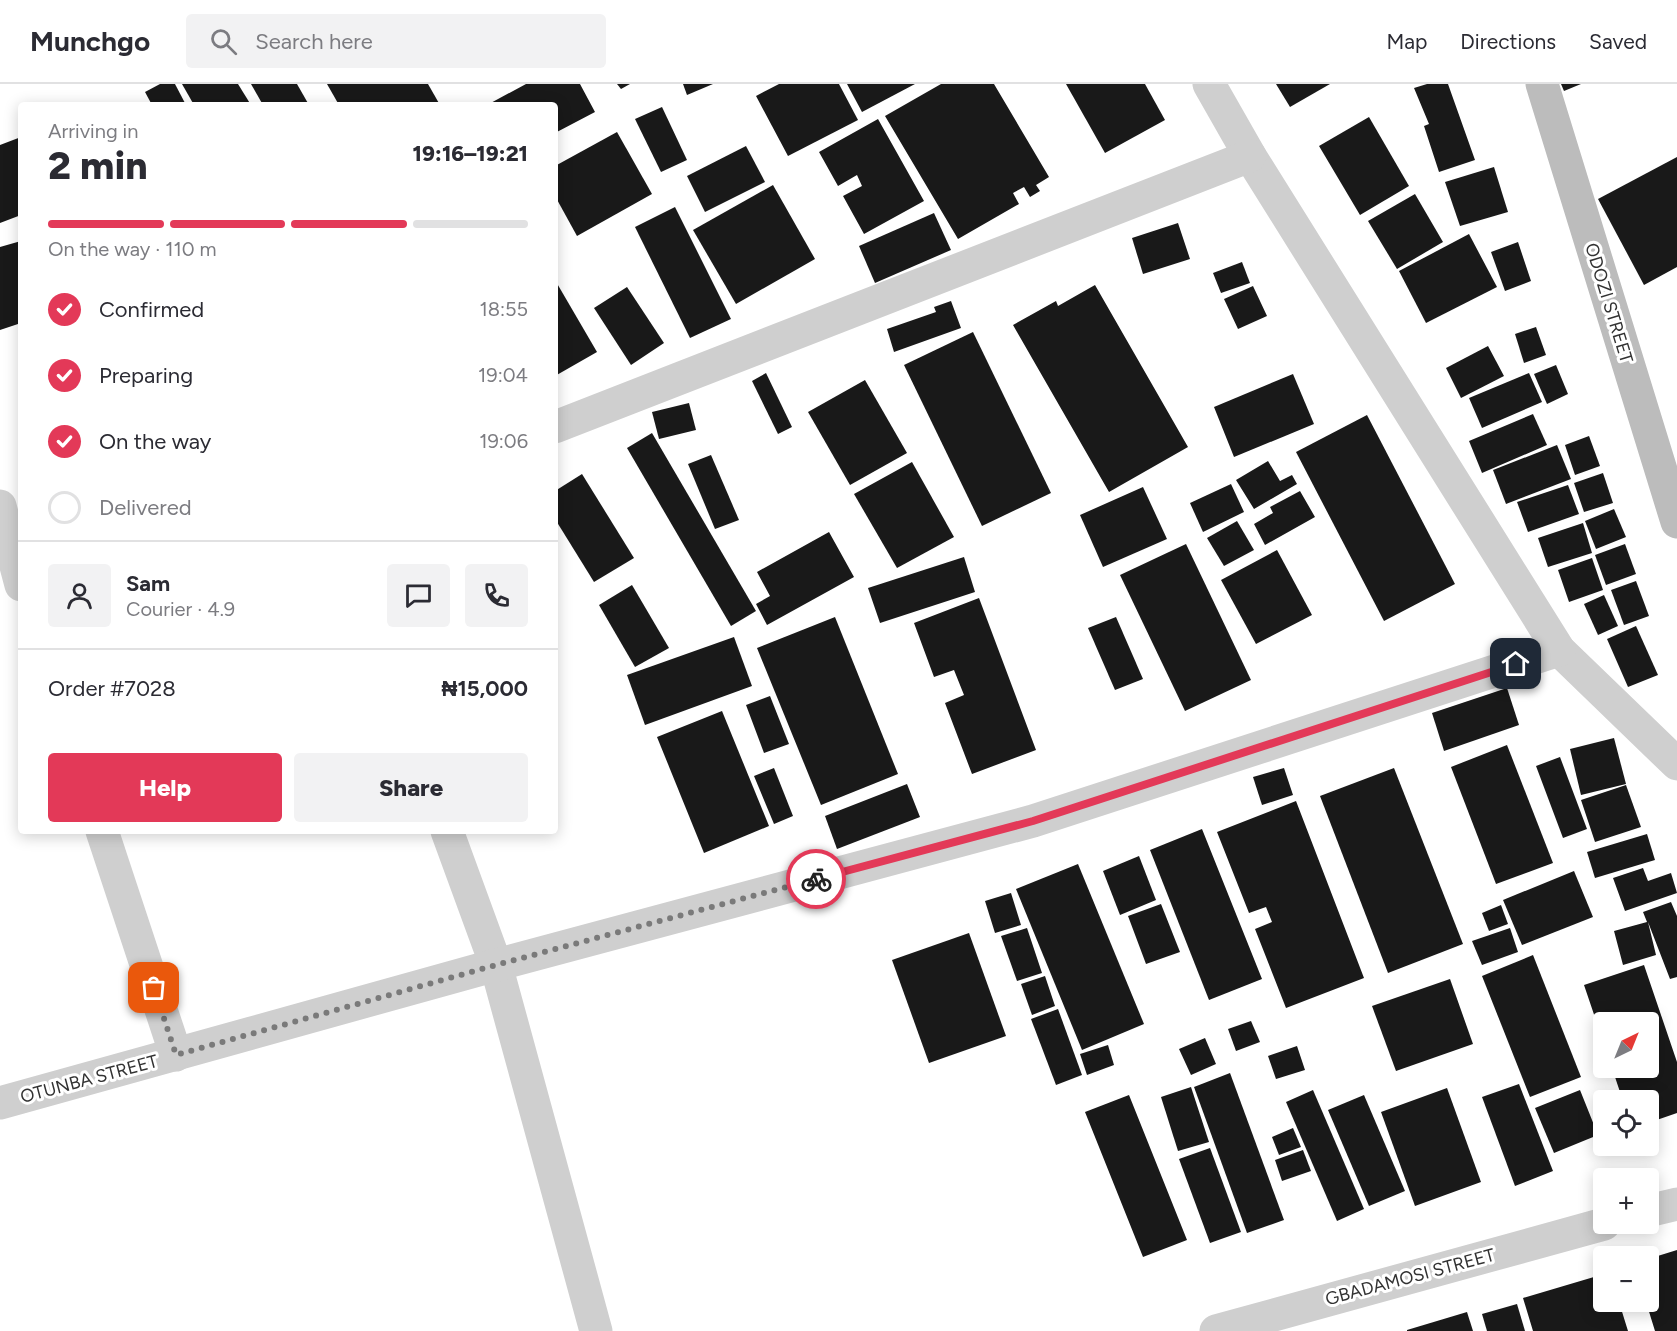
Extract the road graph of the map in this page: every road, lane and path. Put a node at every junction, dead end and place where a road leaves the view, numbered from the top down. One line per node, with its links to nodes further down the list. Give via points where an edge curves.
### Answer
1 (1209, 84): 3 (street)
2 (1542, 84): 6 (main road, ODOZI STREET)
3 (1250, 156): 4 (street); 8 (street)
4 (558, 426)
5 (0, 506): 7 (street)
6 (1677, 522)
7 (18, 574)
8 (1560, 650): 9 (street); 12 (street, OTUNBA STREET, via 1033,821)
9 (1677, 764)
10 (103, 834): 13 (street)
11 (448, 834): 12 (street)
12 (496, 965): 13 (street, OTUNBA STREET); 18 (street)
13 (176, 1055): 14 (street, OTUNBA STREET)
14 (0, 1103)
15 (1677, 1204): 16 (street)
16 (1659, 1209)
17 (1593, 1227): 19 (street, GBADAMOSI STREET)
18 (596, 1331)
19 (1216, 1331)

